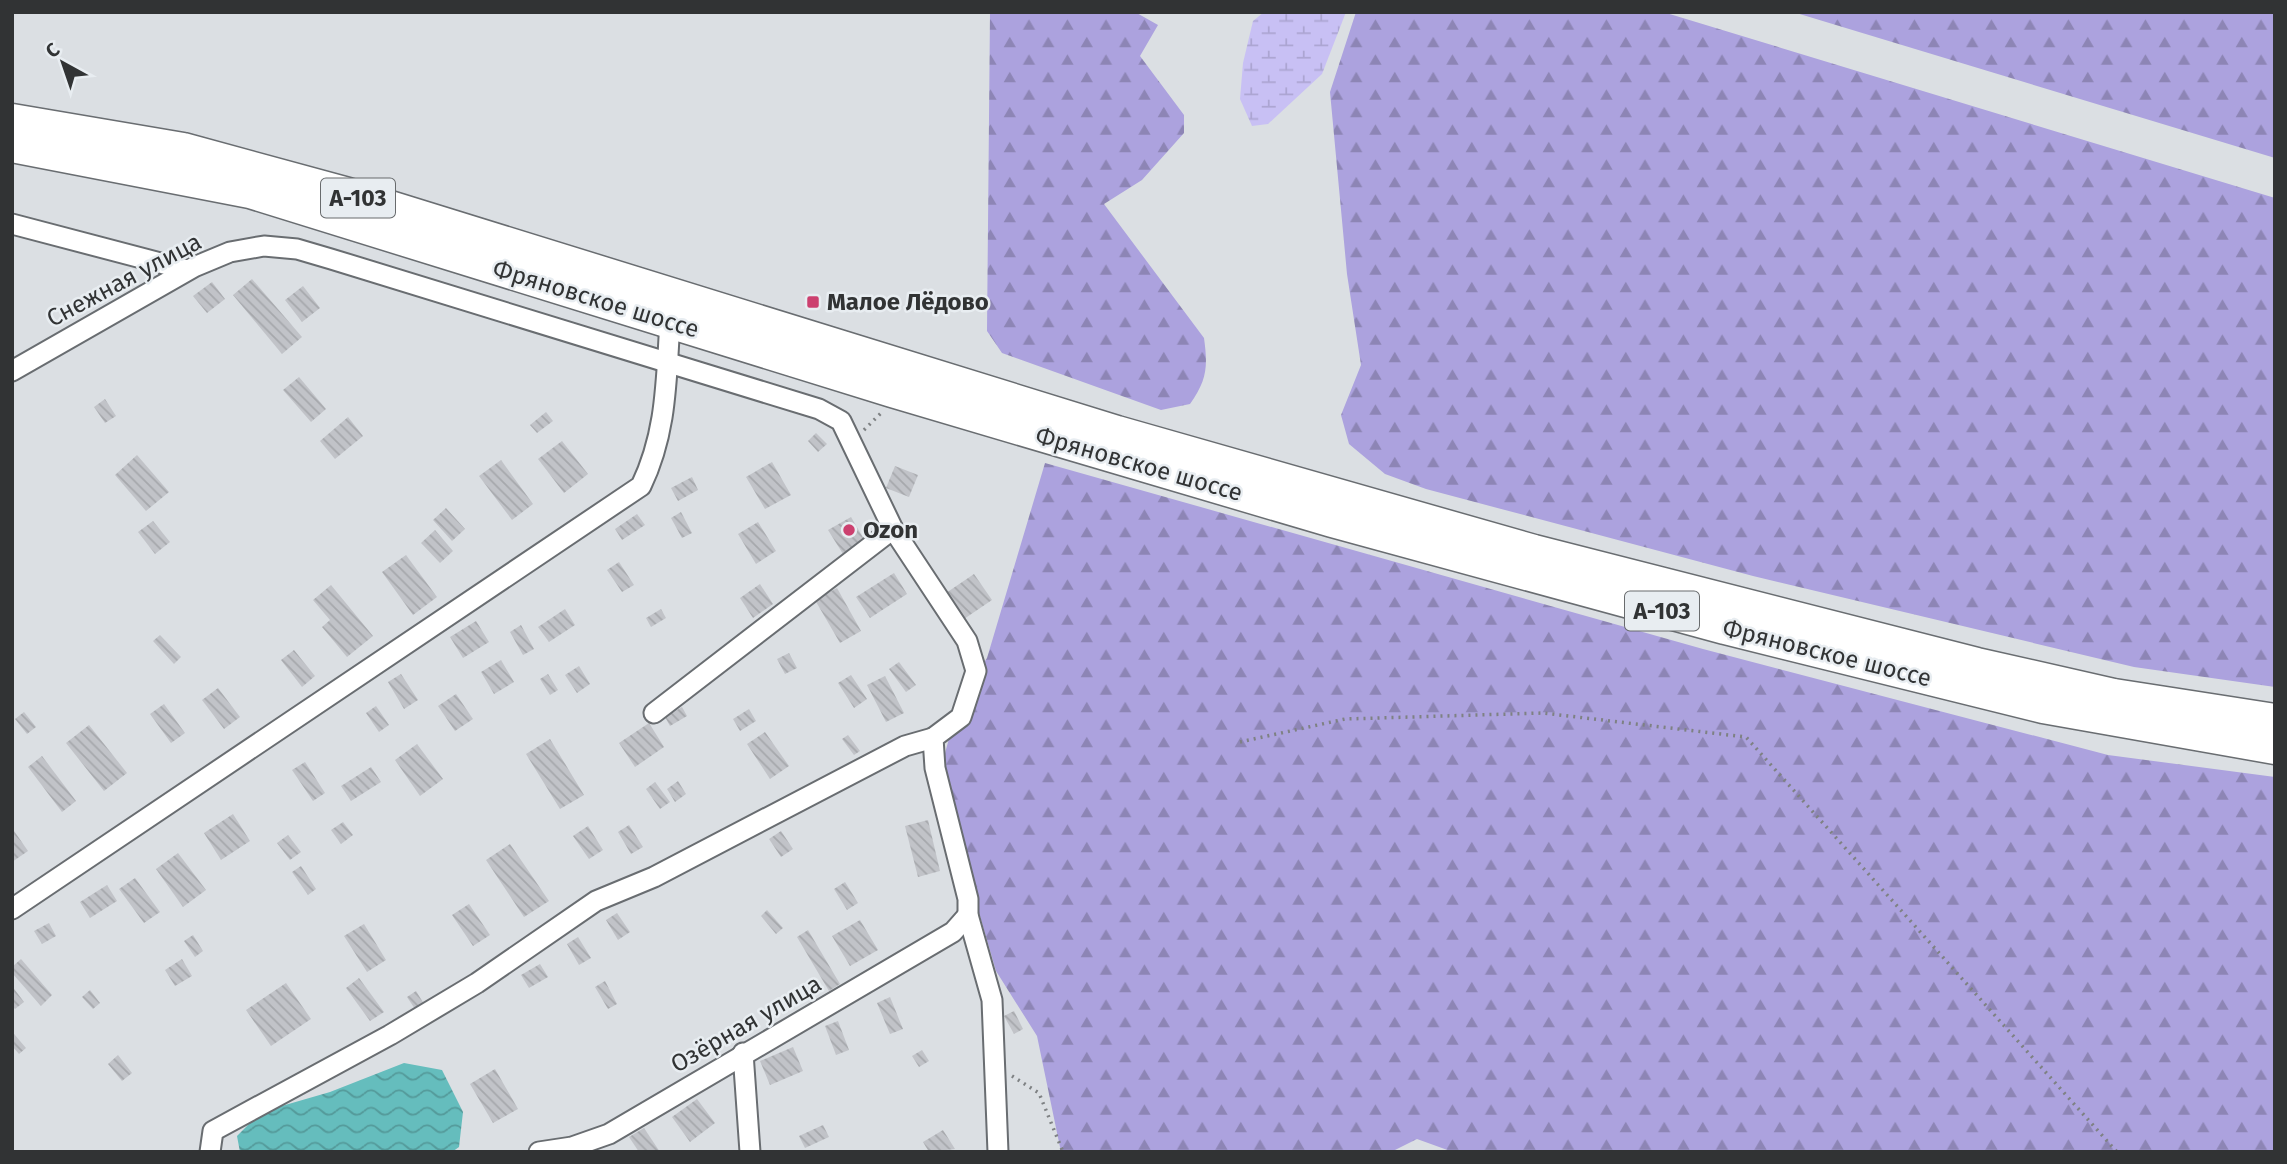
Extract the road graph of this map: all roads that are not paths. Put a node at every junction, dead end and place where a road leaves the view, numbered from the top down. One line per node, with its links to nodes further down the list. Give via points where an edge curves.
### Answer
1 (12, 120): 10 (main road, Фряновское шоссе / А-103, via 183,149 335,191 1104,428 1534,551 1977,664 2114,695)
2 (12, 146): 5 (main road, Фряновское шоссе / А-103, via 250,192)
3 (12, 224): 4 (street)
4 (187, 270): 6 (street, Снежная улица, via 230,252 264,246 319,256); 7 (street, Снежная улица)
5 (670, 322): 6 (street); 12 (main road, Фряновское шоссе / А-103, via 1332,521 1725,628 2043,706)
6 (667, 363): 8 (street, via 819,409 841,421); 13 (street, via 662,430 641,486)
7 (12, 371)
8 (893, 530): 9 (street); 11 (street, via 967,641 976,671 961,717)
9 (654, 713)
10 (2275, 720)
11 (933, 738): 14 (street, via 935,768 968,899); 16 (street, via 905,746 654,877 596,901 477,983 213,1131)
12 (2275, 748)
13 (12, 909)
14 (968, 915): 15 (street, Озёрная улица, via 953,932); 19 (street, via 992,1000)
15 (743, 1053): 17 (street, Озёрная улица, via 609,1135); 18 (street)
16 (210, 1152)
17 (539, 1152)
18 (750, 1152)
19 (998, 1152)

